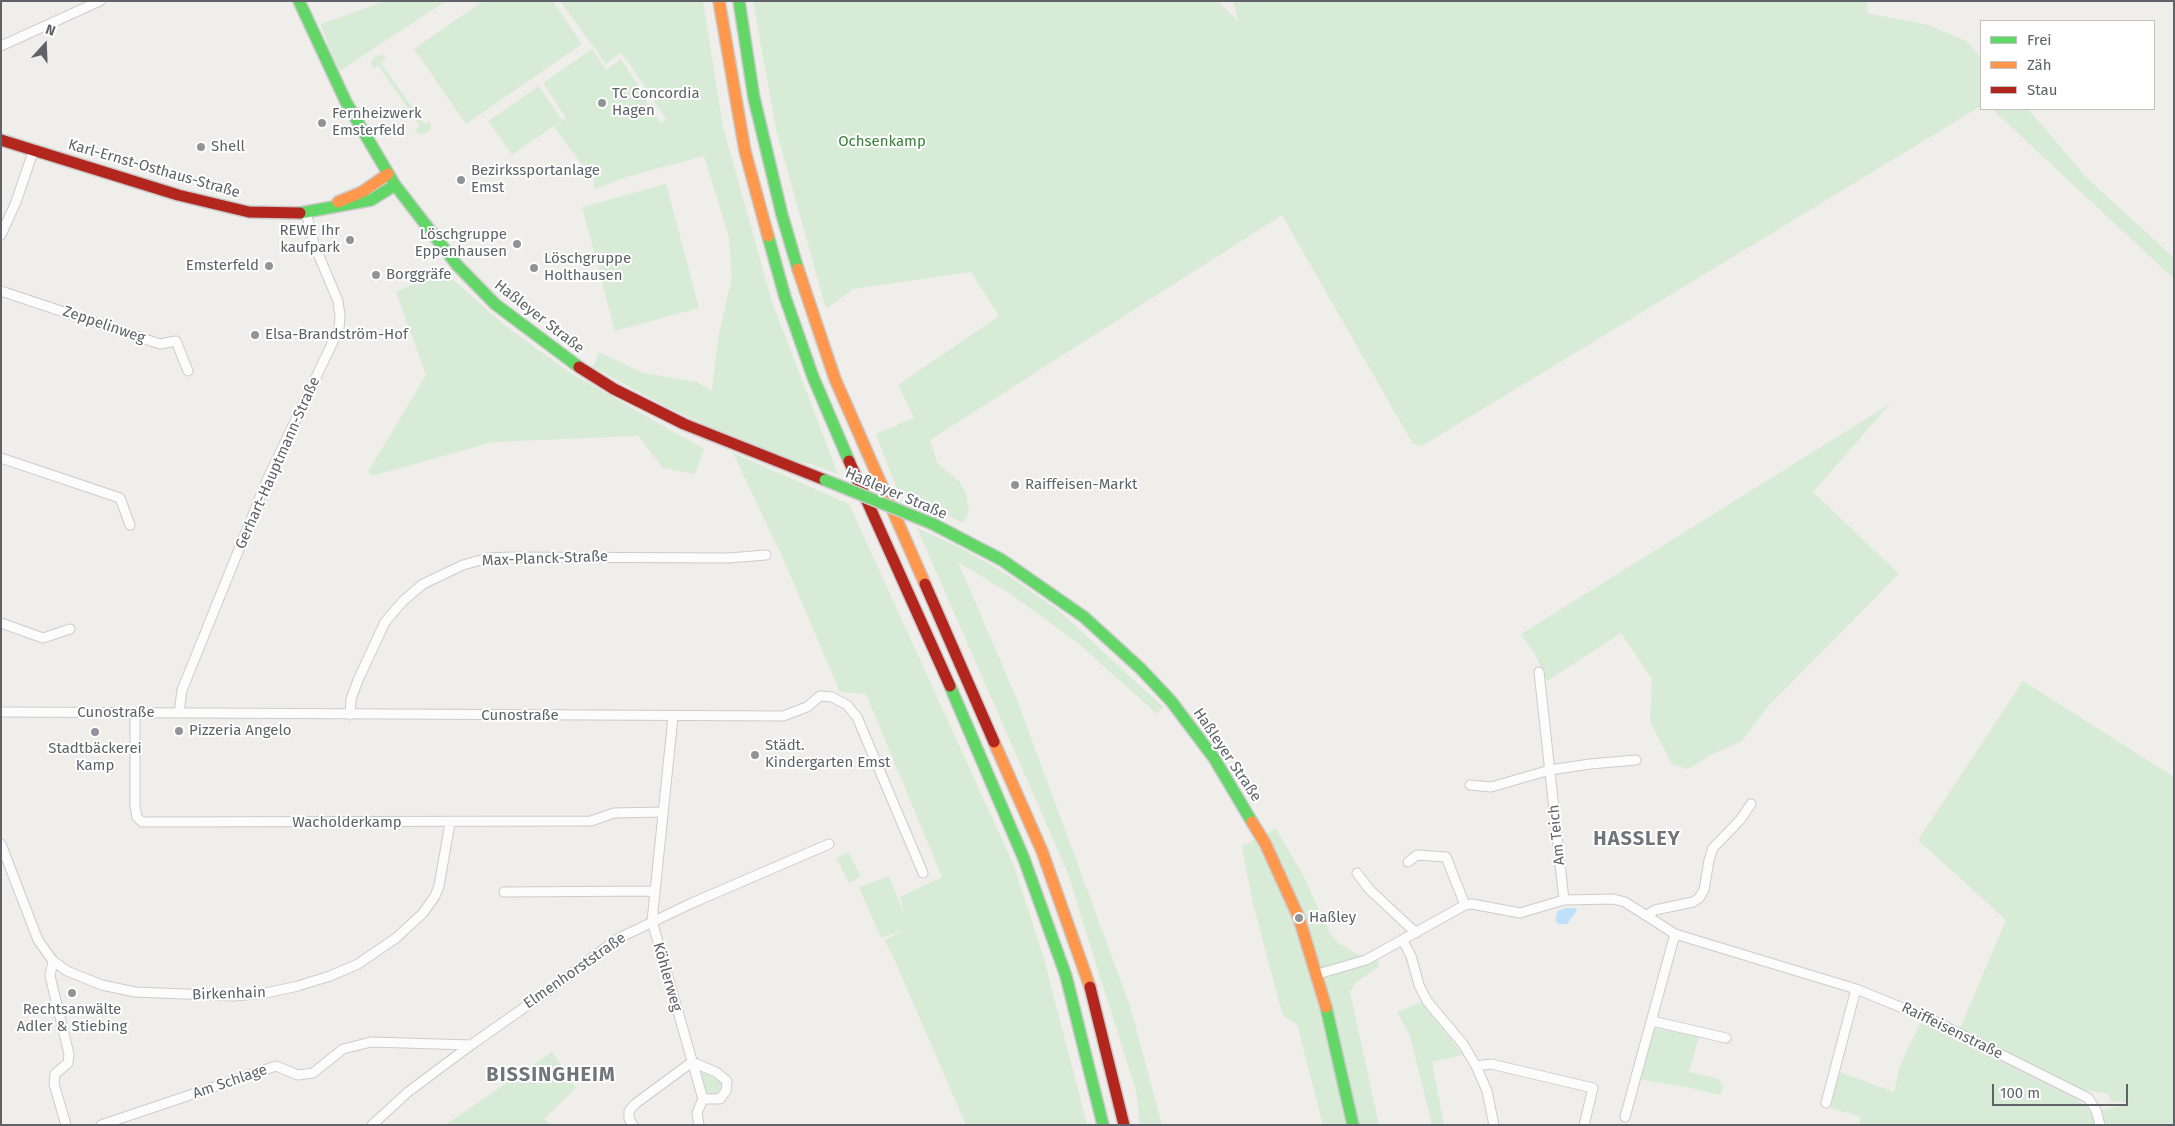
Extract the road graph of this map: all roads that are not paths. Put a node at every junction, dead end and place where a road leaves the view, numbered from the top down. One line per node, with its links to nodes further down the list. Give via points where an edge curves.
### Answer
1 (100, 1): 5 (street)
2 (299, 1): 8 (main road, Haßleyer Straße, via 332,75)
3 (719, 1): 62 (main road, via 745,151 785,297 813,377 1024,860 1066,976)
4 (739, 1): 63 (main road, via 754,98 782,215 835,379 1042,851 1090,987)
5 (1, 46)
6 (1, 140): 7 (main road, Karl-Ernst-Osthaus-Straße)
7 (34, 149): 11 (main road, Karl-Ernst-Osthaus-Straße, via 143,185 236,210); 12 (street)
8 (388, 174): 9 (main road, Haßleyer Straße); 10 (main road, Karl-Ernst-Osthaus-Straße, via 362,192)
9 (395, 185): 10 (main road, Karl-Ernst-Osthaus-Straße, via 371,200); 47 (main road, Haßleyer Straße, bridge, via 457,265 495,304 573,364 614,389 705,433 933,524 1002,560 1054,594 1110,640 1171,701 1214,758 1265,843 1299,918)
10 (329, 207): 11 (main road, Karl-Ernst-Osthaus-Straße)
11 (306, 212): 23 (street, Gerhart-Hauptmann-Straße, via 314,244 338,301 340,316 334,342 267,480 182,690)
12 (1, 235)
13 (1, 291): 14 (street, Zeppelinweg, via 160,344 176,341)
14 (188, 371)
15 (1, 458): 16 (street, via 120,498)
16 (130, 525)
17 (766, 555): 24 (street, Max-Planck-Straße, via 728,558 488,558 464,564 423,584 385,622 358,680)
18 (1, 623): 19 (street, via 43,638)
19 (70, 628)
20 (1539, 672): 27 (street, Am Teich)
21 (1, 712): 22 (street, Cunostraße)
22 (135, 712): 23 (street, Cunostraße); 31 (street, Wacholderkamp, via 135,806 142,822)
23 (179, 713): 24 (street, Cunostraße)
24 (350, 714): 25 (street, Cunostraße)
25 (672, 717): 30 (street, Köhlerweg); 35 (street, Cunostraße, via 783,716 806,707 820,696 832,697 847,705 857,717)
26 (1636, 760): 27 (street)
27 (1550, 770): 28 (street, via 1491,787); 39 (street, Am Teich)
28 (1470, 785)
29 (1751, 804): 41 (street, via 1713,848 1704,890 1699,898)
30 (662, 812): 31 (street, Wacholderkamp, via 614,813 591,821); 37 (street, Köhlerweg)
31 (450, 823): 46 (street, Birkenhain, via 439,886 423,912 377,953 330,976 266,993 195,996 116,989 84,979)
32 (1, 844): 46 (street, Birkenhain, via 38,940)
33 (829, 844): 42 (street, Elmenhorststraße)
34 (1408, 862): 40 (street, via 1417,855 1446,856)
35 (922, 873)
36 (1357, 873): 43 (street)
37 (654, 891): 38 (street); 42 (street, Köhlerweg)
38 (504, 892)
39 (1564, 900): 40 (street, Raiffeisenstraße, via 1520,913); 41 (street, Raiffeisenstraße, via 1612,899 1625,902)
40 (1465, 905): 43 (street)
41 (1647, 915): 44 (street, Raiffeisenstraße)
42 (652, 921): 51 (street, Elmenhorststraße, via 617,939); 52 (street, Köhlerweg)
43 (1416, 933): 45 (street)
44 (1675, 934): 48 (street, Raiffeisenstraße); 49 (street)
45 (1403, 941): 47 (street, via 1366,960); 53 (street, via 1427,1001)
46 (53, 961): 57 (street, via 50,976 69,1054 68,1063 55,1074 54,1084)
47 (1318, 974): 64 (main road, Haßleyer Straße)
48 (1856, 989): 55 (street); 67 (street, Raiffeisenstraße, via 1930,1020 2076,1091 2088,1098)
49 (1652, 1021): 50 (street); 56 (street)
50 (1726, 1038)
51 (471, 1045): 58 (street, Am Schlage, via 371,1042 343,1049 313,1073 298,1075 276,1066); 59 (street, Elmenhorststraße, via 408,1092)
52 (692, 1062): 54 (street, Köhlerweg); 54 (street, via 716,1072 727,1081 726,1091 720,1098); 60 (street, via 635,1104 629,1111)
53 (1476, 1066): 65 (street, via 1487,1091); 66 (street, via 1491,1064 1593,1088)
54 (703, 1099): 61 (street, Köhlerweg, via 697,1112)
55 (1826, 1103)
56 (1625, 1118)
57 (66, 1125)
58 (101, 1125)
59 (372, 1125)
60 (634, 1125)
61 (698, 1125)
62 (1103, 1125)
63 (1124, 1125)
64 (1353, 1125)
65 (1494, 1125)
66 (1584, 1125)
67 (2100, 1125)

